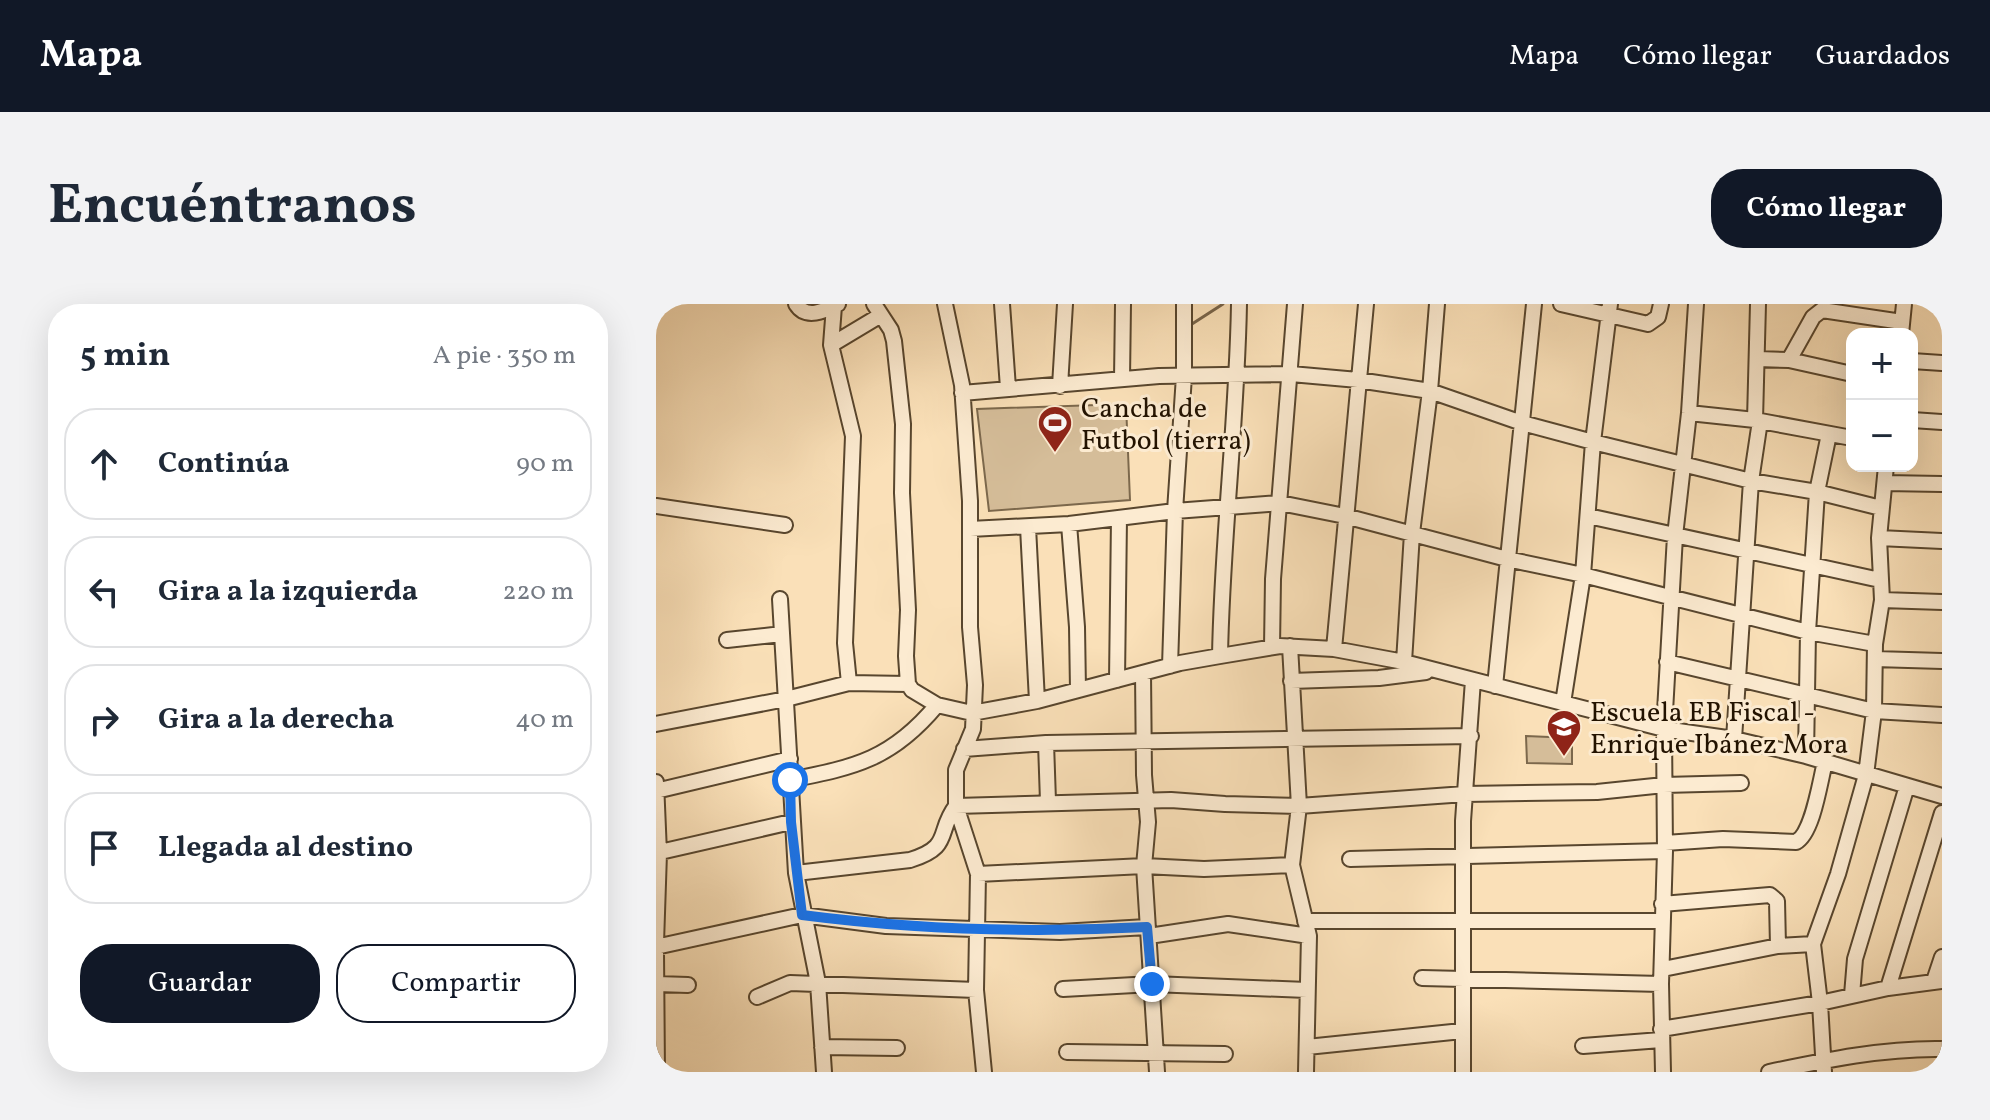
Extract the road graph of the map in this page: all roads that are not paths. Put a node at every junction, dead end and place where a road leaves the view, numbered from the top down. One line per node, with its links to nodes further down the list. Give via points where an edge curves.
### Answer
1 (796, 304): 16 (street, via 808,314)
2 (945, 304): 35 (street)
3 (1002, 304): 33 (street)
4 (1065, 304): 32 (street)
5 (1123, 304): 30 (street)
6 (1184, 304): 29 (street)
7 (1239, 304): 28 (street)
8 (1295, 304): 27 (street)
9 (1366, 304): 31 (street)
10 (1437, 304): 34 (street)
11 (1534, 304): 40 (street)
12 (1561, 304): 19 (street)
13 (1661, 304): 19 (street, via 1658,317 1648,324)
14 (1696, 304): 36 (street)
15 (1904, 304): 20 (street)
16 (836, 305): 21 (street)
17 (1755, 305): 22 (street)
18 (877, 310): 21 (street); 95 (street, via 894,341 903,424)
19 (1609, 310): 43 (street)
20 (1902, 328): 23 (street, via 1822,310)
21 (831, 345): 94 (street, via 853,436 845,643)
22 (1758, 359): 23 (street); 37 (street)
23 (1789, 360): 26 (street)
24 (1918, 361): 25 (street)
25 (1942, 363)
26 (1846, 373)
27 (1291, 374): 28 (street); 31 (street); 50 (street)
28 (1238, 375): 29 (street); 52 (street)
29 (1184, 376): 30 (street); 54 (street)
30 (1122, 379): 32 (street)
31 (1358, 380): 34 (street); 55 (street)
32 (1060, 386): 33 (street)
33 (1008, 388): 35 (street)
34 (1430, 391): 40 (street); 62 (street)
35 (962, 393): 61 (street)
36 (1689, 413): 37 (street); 44 (street)
37 (1758, 420): 41 (street); 46 (street)
38 (1918, 420): 39 (street)
39 (1942, 422)
40 (1522, 423): 43 (street); 67 (street)
41 (1829, 434): 42 (street); 49 (street)
42 (1846, 437)
43 (1593, 442): 44 (street); 56 (street)
44 (1683, 463): 46 (street); 63 (street)
45 (1886, 472): 47 (street)
46 (1751, 481): 49 (street); 66 (street)
47 (1885, 483): 48 (street); 53 (street)
48 (1942, 484)
49 (1817, 492): 53 (street); 68 (street)
50 (1280, 503): 52 (street); 55 (street); 80 (street)
51 (656, 506): 59 (street)
52 (1227, 506): 54 (street); 83 (street)
53 (1881, 508): 64 (street)
54 (1175, 511): 57 (street); 87 (street)
55 (1345, 516): 62 (street); 81 (street)
56 (1588, 516): 63 (street); 69 (street)
57 (1119, 518): 58 (street); 91 (street)
58 (1069, 524): 60 (street); 97 (street)
59 (785, 525)
60 (1028, 527): 61 (street); 100 (street)
61 (970, 529): 104 (street)
62 (1412, 533): 67 (street); 85 (street)
63 (1675, 536): 66 (street); 71 (street)
64 (1879, 538): 65 (street); 70 (street)
65 (1942, 541)
66 (1746, 551): 68 (street); 75 (street)
67 (1507, 559): 69 (street); 96 (street)
68 (1813, 566): 70 (street); 76 (street)
69 (1583, 575): 71 (street); 101 (street)
70 (1880, 580): 73 (street)
71 (1672, 598): 75 (street); 86 (street)
72 (780, 599): 77 (street)
73 (1882, 600): 74 (street); 82 (street)
74 (1942, 602)
75 (1743, 615): 76 (street); 90 (street)
76 (1808, 632): 82 (street); 98 (street)
77 (782, 634): 78 (street); 99 (street)
78 (727, 640)
79 (1290, 646): 80 (street); 81 (street); 93 (street)
80 (1272, 647): 83 (street)
81 (1334, 649): 85 (street)
82 (1875, 652): 84 (street); 103 (street)
83 (1220, 656): 87 (street)
84 (1942, 661)
85 (1404, 662): 88 (street)
86 (1667, 662): 90 (street); 107 (street)
87 (1170, 666): 89 (street)
88 (1433, 671): 92 (street); 93 (street)
89 (1143, 673): 91 (street); 112 (street)
90 (1739, 679): 98 (street); 109 (street)
91 (1117, 680): 97 (street)
92 (1473, 680): 96 (street); 108 (street)
93 (1291, 681): 110 (street)
94 (849, 683): 95 (street); 99 (street)
95 (908, 684): 102 (street)
96 (1495, 686): 101 (street)
97 (1078, 690): 100 (street)
98 (1809, 696): 103 (street); 114 (street)
99 (786, 699): 106 (street); 115 (street)
100 (1037, 701): 104 (street)
101 (1563, 703): 107 (street)
102 (937, 705): 104 (street); 118 (street, via 898,744 870,759)
103 (1874, 711): 105 (street); 117 (street)
104 (972, 713): 113 (street, via 973,729)
105 (1942, 715)
106 (656, 724)
107 (1664, 729): 109 (street); 121 (street)
108 (1471, 736): 110 (street); 124 (street)
109 (1734, 739): 114 (street)
110 (1296, 740): 112 (street); 129 (street)
111 (1046, 743): 112 (street); 113 (street); 127 (street)
112 (1143, 743): 126 (street)
113 (964, 749): 128 (street, via 956,770)
114 (1806, 756): 116 (street)
115 (790, 759): 118 (street); 123 (street)
116 (1825, 762): 117 (street); 132 (street, via 1802,839 1723,839)
117 (1866, 775): 122 (street); 148 (street)
118 (790, 780): 131 (street)
119 (656, 782): 123 (street)
120 (1741, 783): 121 (street)
121 (1664, 785): 124 (street); 132 (street)
122 (1907, 786): 125 (street); 164 (street, via 1855,959)
123 (656, 790): 133 (street)
124 (1465, 794): 129 (street); 134 (street)
125 (1942, 796)
126 (1145, 800): 127 (street); 129 (street); 137 (street)
127 (1048, 801): 128 (street)
128 (956, 806): 138 (street, via 940,842 923,856); 139 (street)
129 (1299, 806): 136 (street)
130 (1942, 813): 160 (street)
131 (791, 822): 133 (street); 138 (street)
132 (1665, 847): 134 (street); 140 (street)
133 (658, 853): 141 (street)
134 (1463, 856): 135 (street); 144 (street)
135 (1350, 859)
136 (1292, 865): 137 (street); 146 (street)
137 (1144, 866): 139 (street); 147 (street)
138 (796, 873): 142 (street)
139 (978, 874): 145 (street)
140 (1662, 904): 143 (street); 149 (street, via 1770,895 1777,901)
141 (657, 909): 150 (street)
142 (802, 915): 145 (street, via 886,926); 150 (street); 156 (street)
143 (1662, 921): 144 (street); 152 (street)
144 (1465, 922): 146 (street, via 1386,919); 153 (street)
145 (978, 927): 147 (street); 162 (street)
146 (1307, 928): 147 (street, via 1228,924); 163 (street)
147 (1148, 932): 158 (street)
148 (1813, 944): 149 (street); 166 (street)
149 (1778, 946): 152 (street)
150 (656, 948): 157 (street)
151 (1942, 957): 155 (street)
152 (1662, 976): 153 (street, via 1565,982); 169 (street)
153 (1464, 977): 154 (street); 167 (street)
154 (1422, 978)
155 (1938, 981): 160 (street)
156 (818, 983): 162 (street); 165 (street, via 790,983); 171 (street)
157 (657, 984): 159 (street); 168 (street)
158 (1152, 984): 161 (street); 163 (street); 176 (street)
159 (688, 985)
160 (1888, 988): 164 (street)
161 (1063, 989)
162 (976, 990): 181 (street)
163 (1307, 990): 172 (street)
164 (1852, 995): 166 (street)
165 (757, 997)
166 (1820, 1003): 169 (street); 178 (street)
167 (1462, 1031): 172 (street); 184 (street)
168 (656, 1035): 179 (street)
169 (1661, 1035): 170 (street); 185 (street)
170 (1583, 1046)
171 (822, 1047): 173 (street); 180 (street)
172 (1307, 1047): 183 (street)
173 (897, 1048)
174 (1942, 1049): 178 (street, via 1913,1048)
175 (1067, 1052): 176 (street)
176 (1158, 1054): 177 (street); 182 (street)
177 (1225, 1054)
178 (1824, 1066): 186 (street)
179 (657, 1072)
180 (824, 1072)
181 (984, 1072)
182 (1157, 1072)
183 (1306, 1072)
184 (1463, 1072)
185 (1663, 1072)
186 (1769, 1072)

